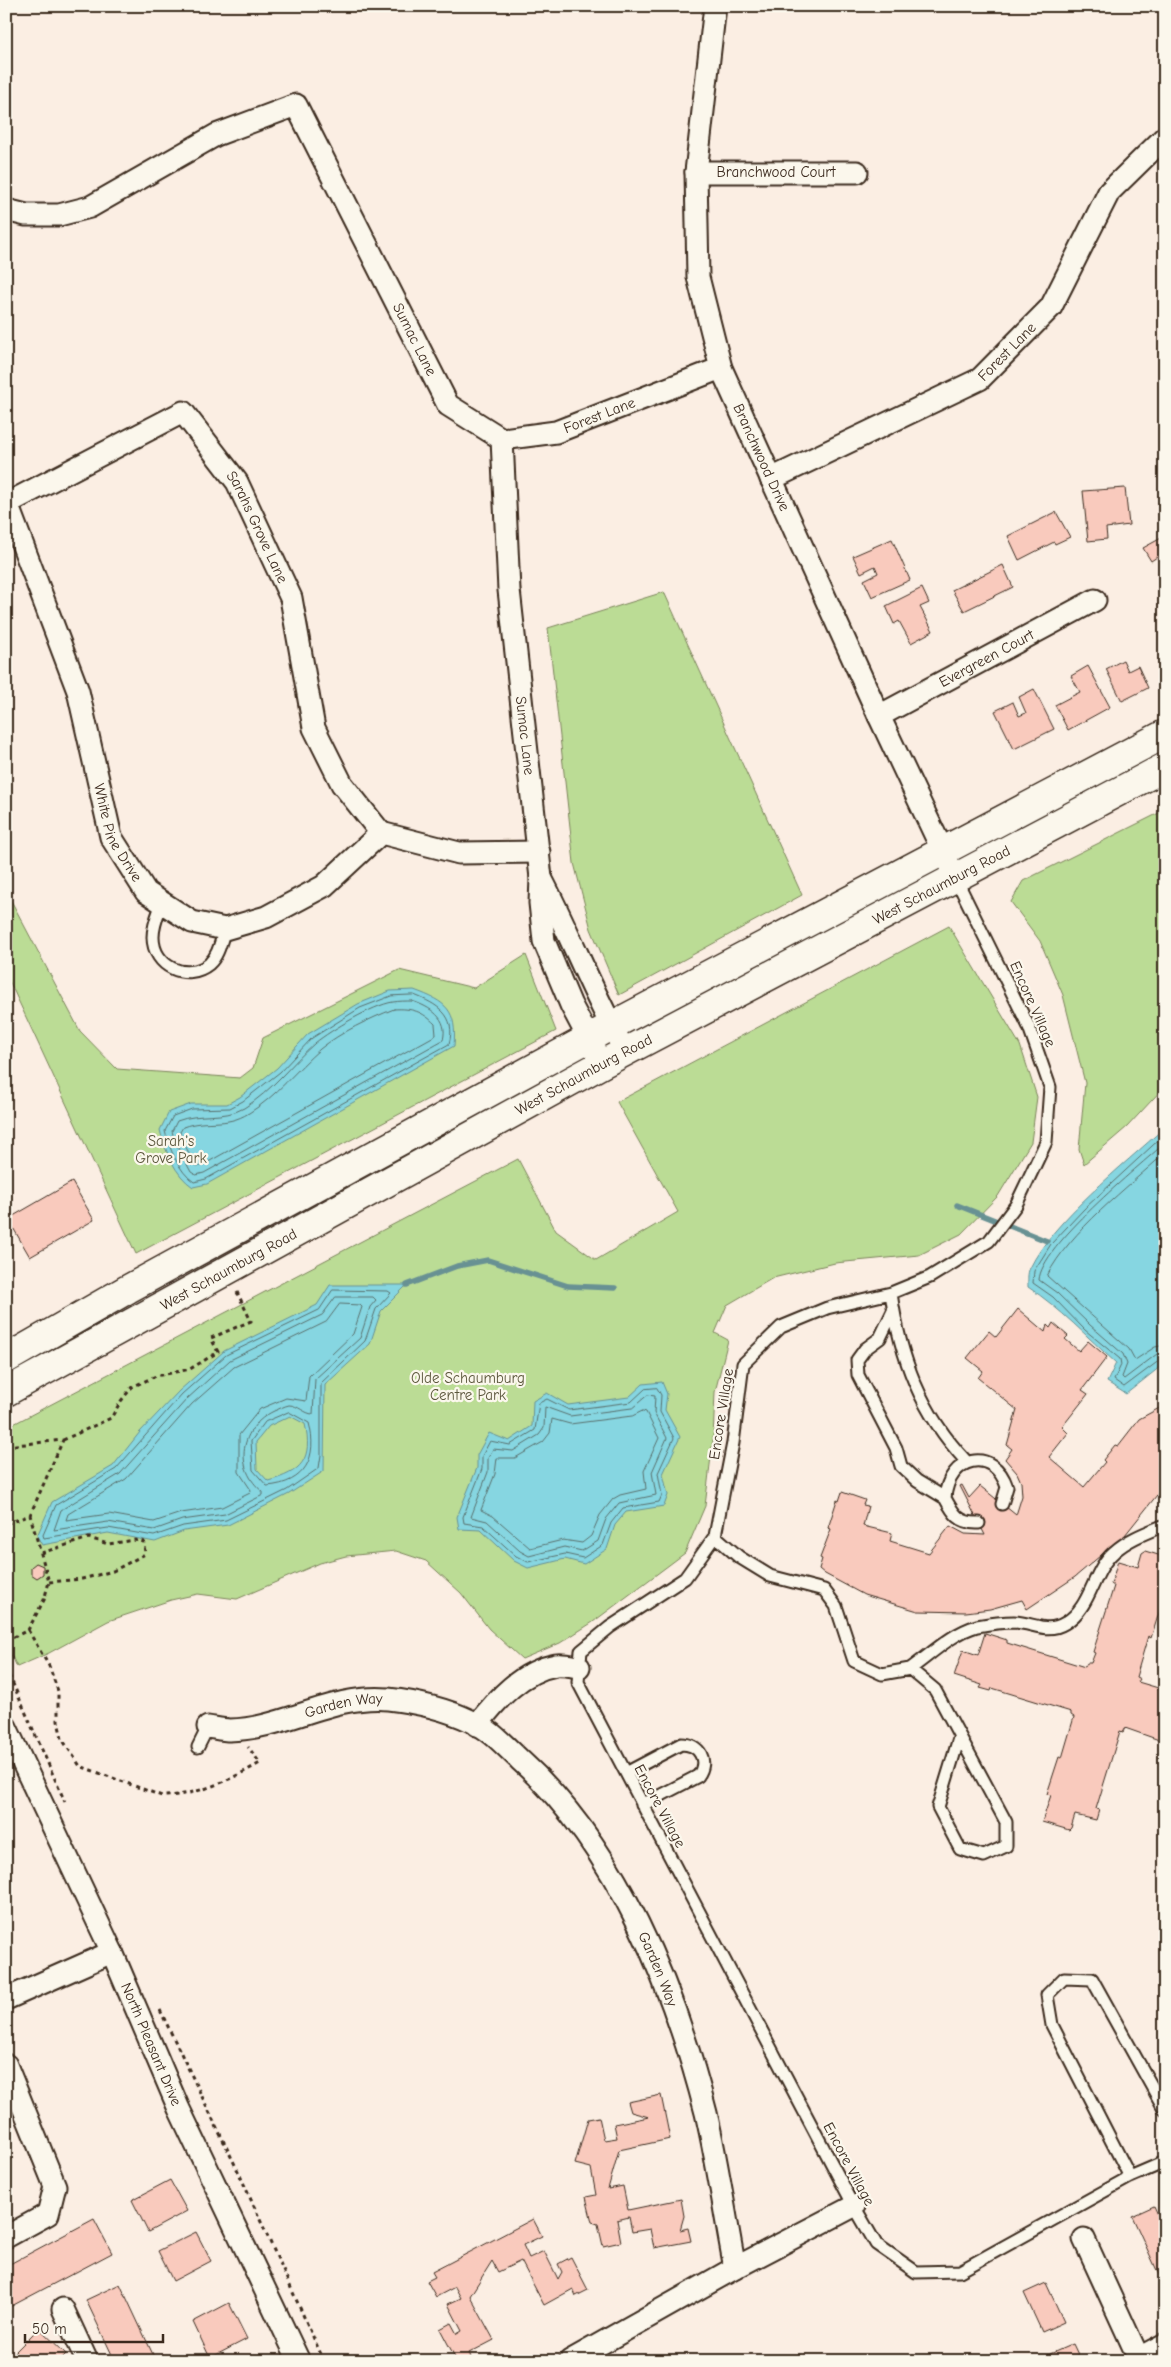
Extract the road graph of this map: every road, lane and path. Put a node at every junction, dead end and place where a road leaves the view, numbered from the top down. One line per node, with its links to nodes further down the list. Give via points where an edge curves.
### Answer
1 (715, 6): 3 (street, Branchwood Drive)
2 (1165, 137): 8 (street, Forest Lane, via 1109,192 1051,307 980,379)
3 (696, 172): 4 (street, Branchwood Court); 6 (street, Branchwood Drive, via 698,277)
4 (857, 172)
5 (6, 210): 7 (street, Sumac Lane, via 59,215 90,207 216,135 296,105 448,405)
6 (721, 368): 7 (street, Forest Lane, via 556,432); 8 (street, Branchwood Drive)
7 (502, 439): 16 (street, Sumac Lane, via 509,590)
8 (771, 479): 11 (street, Branchwood Drive)
9 (7, 502): 14 (street, Sarahs Grove Lane, via 183,412 237,482 291,598 314,728 342,784); 18 (street, White Pine Drive, via 78,691 111,837 146,892)
10 (1095, 600): 11 (street, Evergreen Court)
11 (879, 716): 15 (street, Branchwood Drive)
12 (1165, 734): 15 (main road, West Schaumburg Road)
13 (1165, 768): 17 (main road, West Schaumburg Road)
14 (381, 834): 16 (street, via 459,853); 19 (street, White Pine Drive, via 324,886 266,916)
15 (944, 851): 17 (street, Branchwood Drive); 20 (main road, West Schaumburg Road)
16 (539, 852): 20 (street, Sumac Lane, via 541,878)
17 (955, 877): 21 (main road, West Schaumburg Road); 24 (lane, Encore Village, via 1029,1026 1050,1087 1046,1142 1016,1205 990,1241 930,1277)
18 (162, 903): 19 (street, White Pine Drive, via 192,922); 19 (lane, via 153,938 156,951 171,969 184,973 198,971 210,962 218,952)
19 (225, 928)
20 (600, 1033): 21 (street, Sumac Lane); 22 (street, Sumac Lane); 26 (main road, West Schaumburg Road, via 128,1289)
21 (625, 1051): 22 (main road, West Schaumburg Road)
22 (602, 1064): 27 (main road, West Schaumburg Road)
23 (237, 1292): 28 (path, via 252,1321 211,1338 218,1352 190,1369 170,1372 132,1387 111,1418)
24 (891, 1293): 25 (lane); 37 (lane, Encore Village, via 827,1308 781,1327 744,1364)
25 (894, 1311): 30 (lane, via 910,1374 947,1441); 31 (lane, via 880,1338 857,1360 858,1375 902,1466 917,1481)
26 (6, 1359)
27 (6, 1392)
28 (63, 1440): 29 (path); 33 (path)
29 (6, 1446)
30 (966, 1461): 31 (lane, via 948,1481); 32 (lane, via 991,1463 998,1470 1007,1487)
31 (944, 1498): 34 (lane, via 958,1518 969,1523)
32 (1002, 1504)
33 (30, 1515): 35 (path); 38 (path)
34 (978, 1522)
35 (6, 1524)
36 (1165, 1525): 44 (lane, via 1114,1552 1083,1605 1064,1623 1054,1628 1014,1622 976,1626 957,1635)
37 (715, 1536): 42 (lane, Encore Village, via 685,1578 610,1627 580,1651); 44 (lane, via 739,1557 770,1576 824,1590 836,1606 854,1661 882,1674)
38 (41, 1553): 39 (path); 39 (path, via 89,1538 108,1544 144,1542 145,1554 113,1571 82,1579)
39 (48, 1582): 40 (path, via 44,1600)
40 (28, 1630): 41 (path); 48 (path, via 49,1666 58,1691 62,1740 80,1766 162,1796 175,1796 228,1782 260,1763)
41 (6, 1641)
42 (579, 1667): 45 (street, via 557,1665 535,1672 495,1701); 51 (lane, Encore Village, via 578,1682)
43 (6, 1668): 53 (path)
44 (910, 1670): 49 (lane, via 935,1690)
45 (477, 1725): 48 (street, Garden Way, via 452,1713 388,1699 350,1700); 64 (street, Garden Way, via 494,1736 556,1794 592,1844 639,1926 667,1991 705,2112)
46 (6, 1727): 54 (street, North Pleasant Drive)
47 (208, 1727): 48 (street, Garden Way); 50 (lane)
48 (236, 1729)
49 (959, 1738): 49 (lane, via 1006,1822 1006,1846 984,1856 960,1849 938,1806)
50 (198, 1747)
51 (626, 1773): 52 (lane, Encore Village); 52 (lane, via 681,1744 690,1744 704,1761 698,1776)
52 (642, 1805): 61 (lane, Encore Village)
53 (67, 1806)
54 (112, 1952): 55 (street); 69 (street, North Pleasant Drive, via 160,2068)
55 (6, 1999)
56 (159, 2008): 70 (path, via 238,2171)
57 (6, 2064): 62 (street, via 55,2186 48,2214)
58 (1165, 2110): 60 (lane, via 1092,1979 1064,1978 1047,1995 1052,2025)
59 (1165, 2162): 60 (lane, Encore Village)
60 (1130, 2177): 61 (lane, Encore Village, via 960,2271 916,2272 876,2244)
61 (854, 2206): 64 (street)
62 (6, 2237)
63 (1084, 2238): 67 (street)
64 (735, 2268): 71 (street)
65 (63, 2309): 68 (street)
66 (1165, 2344): 67 (street)
67 (1139, 2359)
68 (87, 2361)
69 (299, 2361)
70 (324, 2361)
71 (570, 2361)

